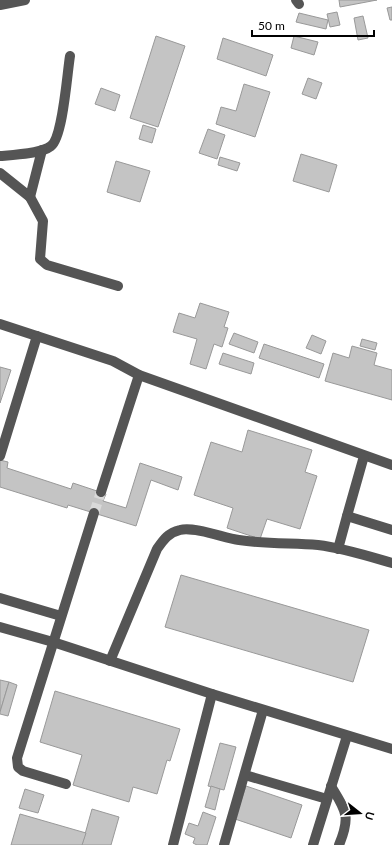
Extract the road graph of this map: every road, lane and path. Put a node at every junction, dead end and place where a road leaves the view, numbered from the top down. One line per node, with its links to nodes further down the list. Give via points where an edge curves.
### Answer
1 (25, 0): 2 (lane)
2 (0, 5)
3 (70, 56): 4 (lane, via 59,135 52,146)
4 (42, 150): 5 (lane); 7 (lane)
5 (0, 156)
6 (0, 173): 7 (lane)
7 (30, 197): 8 (lane, via 43,221 40,259 47,265)
8 (118, 286)
9 (0, 324): 10 (lane)
10 (37, 336): 11 (lane, via 113,361); 12 (lane)
11 (139, 375): 13 (lane); 15 (lane)
12 (0, 456)
13 (364, 456): 14 (lane); 17 (lane)
14 (392, 465)
15 (101, 492)
16 (94, 513): 22 (lane)
17 (347, 516): 18 (lane); 19 (lane)
18 (392, 530)
19 (338, 549): 20 (lane); 25 (lane, via 318,545 254,543 206,532 181,530 167,535 157,549)
20 (392, 563)
21 (0, 598): 22 (lane)
22 (61, 616): 24 (lane)
23 (0, 627): 24 (lane)
24 (53, 642): 25 (lane); 31 (lane, via 18,758 18,767 23,771)
25 (110, 661): 26 (lane)
26 (212, 694): 27 (lane); 34 (lane)
27 (263, 710): 28 (lane); 30 (lane)
28 (347, 736): 29 (lane); 32 (lane)
29 (392, 749)
30 (245, 775): 33 (lane); 35 (lane)
31 (66, 784)
32 (331, 786): 33 (lane); 37 (lane, via 346,810)
33 (327, 800): 36 (lane)
34 (173, 845)
35 (224, 845)
36 (314, 845)
37 (339, 845)

